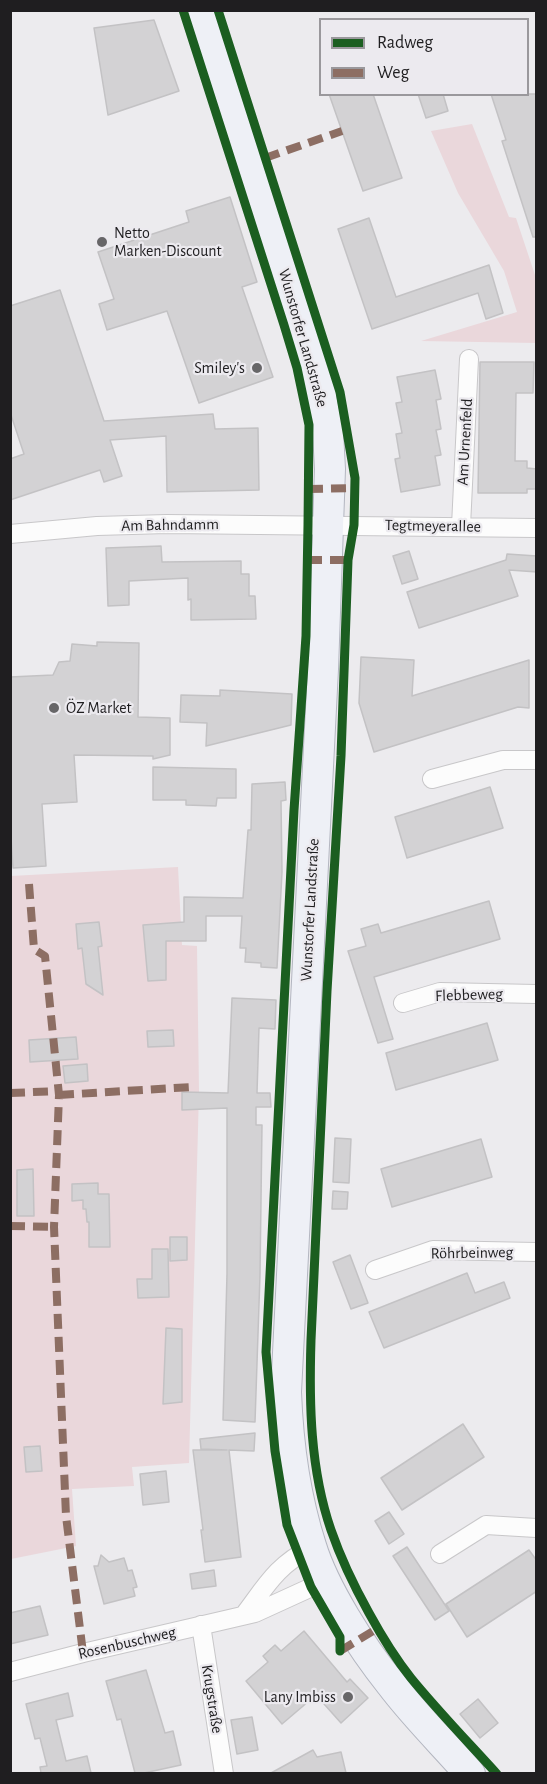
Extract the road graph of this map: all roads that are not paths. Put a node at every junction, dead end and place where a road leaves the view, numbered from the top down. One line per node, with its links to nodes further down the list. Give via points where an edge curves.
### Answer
1 (200, 10): 3 (main road, Wunstorfer Landstraße, via 321,390 328,432)
2 (469, 359): 4 (street, Am Urnenfeld)
3 (329, 525): 4 (street, Tegtmeyerallee); 6 (street, Am Bahndamm, via 167,524); 14 (main road, Wunstorfer Landstraße, via 286,1392 292,1463)
4 (461, 526): 5 (street, Tegtmeyerallee)
5 (537, 528)
6 (10, 534)
7 (537, 760): 8 (street, via 503,760)
8 (432, 779)
9 (537, 994): 10 (street, Flebbeweg, via 440,992)
10 (403, 1003)
11 (537, 1252): 12 (street, Röhrbeinweg, via 433,1250)
12 (375, 1270)
13 (537, 1528): 15 (street, via 486,1525)
14 (311, 1548): 16 (main road, Wunstorfer Landstraße); 17 (street, via 279,1569)
15 (440, 1554)
16 (325, 1581): 17 (street, Rosenbuschweg); 21 (main road, Wunstorfer Landstraße, via 391,1685)
17 (244, 1615): 18 (street, Rosenbuschweg)
18 (201, 1625): 19 (street, Rosenbuschweg); 20 (street, Krugstraße)
19 (10, 1672)
20 (224, 1773)
21 (470, 1773)

